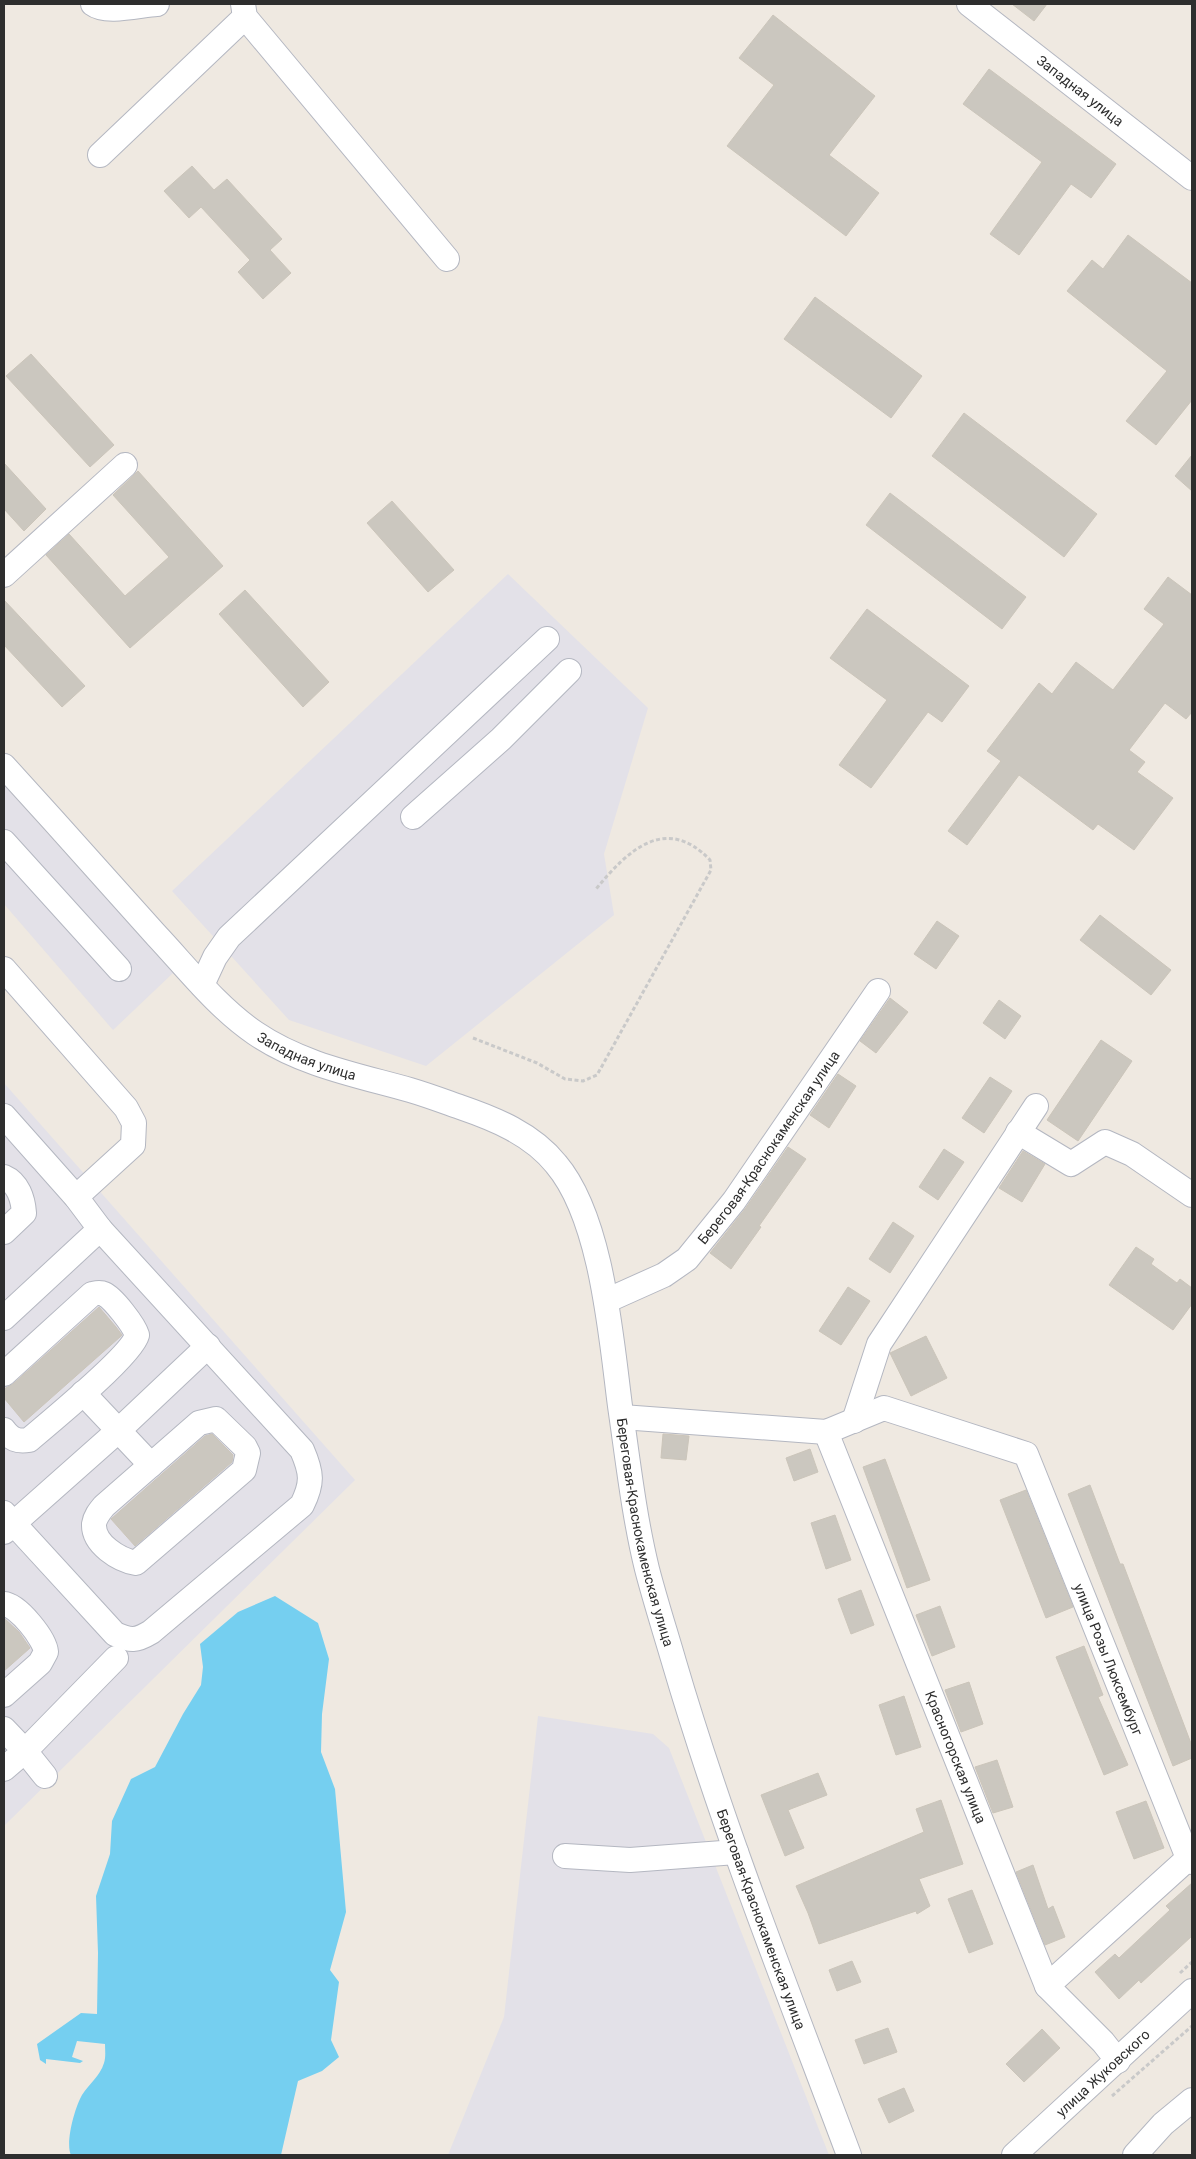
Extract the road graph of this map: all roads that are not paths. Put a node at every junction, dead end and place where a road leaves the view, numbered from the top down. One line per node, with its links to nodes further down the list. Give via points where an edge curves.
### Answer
1 (93, 4): 2 (street, via 109,9)
2 (157, 4)
3 (976, 6): 6 (street, Западная улица)
4 (244, 10): 5 (street); 7 (street)
5 (100, 155)
6 (1192, 178)
7 (447, 259)
8 (125, 465): 9 (street)
9 (4, 575)
10 (546, 639): 17 (street, via 229,937)
11 (570, 671): 13 (street, via 501,739)
12 (4, 766): 17 (street, Западная улица)
13 (413, 817)
14 (4, 842): 15 (street)
15 (119, 968)
16 (4, 970): 25 (street, via 126,1108 134,1123 133,1145)
17 (202, 985): 28 (street, Западная улица, via 257,1034 308,1061 480,1114 510,1127 533,1142 556,1163 572,1188 586,1221)
18 (878, 992): 28 (street, Береговая-Краснокаменская улица, via 734,1201 687,1259 664,1275)
19 (1036, 1106): 21 (street)
20 (4, 1116): 22 (street)
21 (1018, 1132): 24 (street, via 1071,1164 1105,1142 1132,1154); 34 (street, via 879,1344)
22 (38, 1156): 23 (street); 25 (street)
23 (7, 1178): 27 (street, via 23,1199 24,1214)
24 (1192, 1195)
25 (76, 1197): 26 (street)
26 (100, 1229): 29 (street); 30 (street)
27 (4, 1232)
28 (606, 1301): 33 (street, Береговая-Краснокаменская улица)
29 (4, 1318)
30 (208, 1346): 36 (street); 39 (street, via 302,1450 311,1479 302,1505 152,1632 139,1639 115,1634)
31 (4, 1374): 32 (street, via 87,1298 98,1292 109,1297 137,1335 132,1345)
32 (83, 1393): 35 (street, via 29,1440 20,1442); 36 (street)
33 (622, 1418): 37 (street); 47 (street, Береговая-Краснокаменская улица, via 631,1492 647,1570 689,1713)
34 (854, 1421): 37 (street); 49 (street, улица Розы Люксембург, via 884,1408 1026,1454)
35 (4, 1430)
36 (119, 1430): 38 (street); 39 (street)
37 (826, 1432): 50 (street, Красногорская улица)
38 (151, 1465): 38 (street, via 199,1423 216,1419 246,1447 248,1453 244,1470 136,1562 125,1561 114,1555 96,1534 94,1524 104,1506)
39 (7, 1523)
40 (4, 1604): 42 (street, via 17,1609 44,1642 46,1652 40,1663)
41 (116, 1658): 44 (street)
42 (4, 1695)
43 (4, 1729): 44 (street)
44 (25, 1751): 45 (street); 46 (street)
45 (4, 1769)
46 (45, 1776)
47 (736, 1852): 48 (street, via 630,1860); 54 (street, Береговая-Краснокаменская улица)
48 (565, 1856)
49 (1191, 1858): 50 (street)
50 (1046, 1986): 52 (street, Красногорская улица)
51 (1192, 1991): 52 (street, улица Жуковского)
52 (1118, 2061): 55 (street, улица Жуковского)
53 (1192, 2100): 56 (street, via 1163,2124)
54 (850, 2155)
55 (1014, 2155)
56 (1136, 2155)

